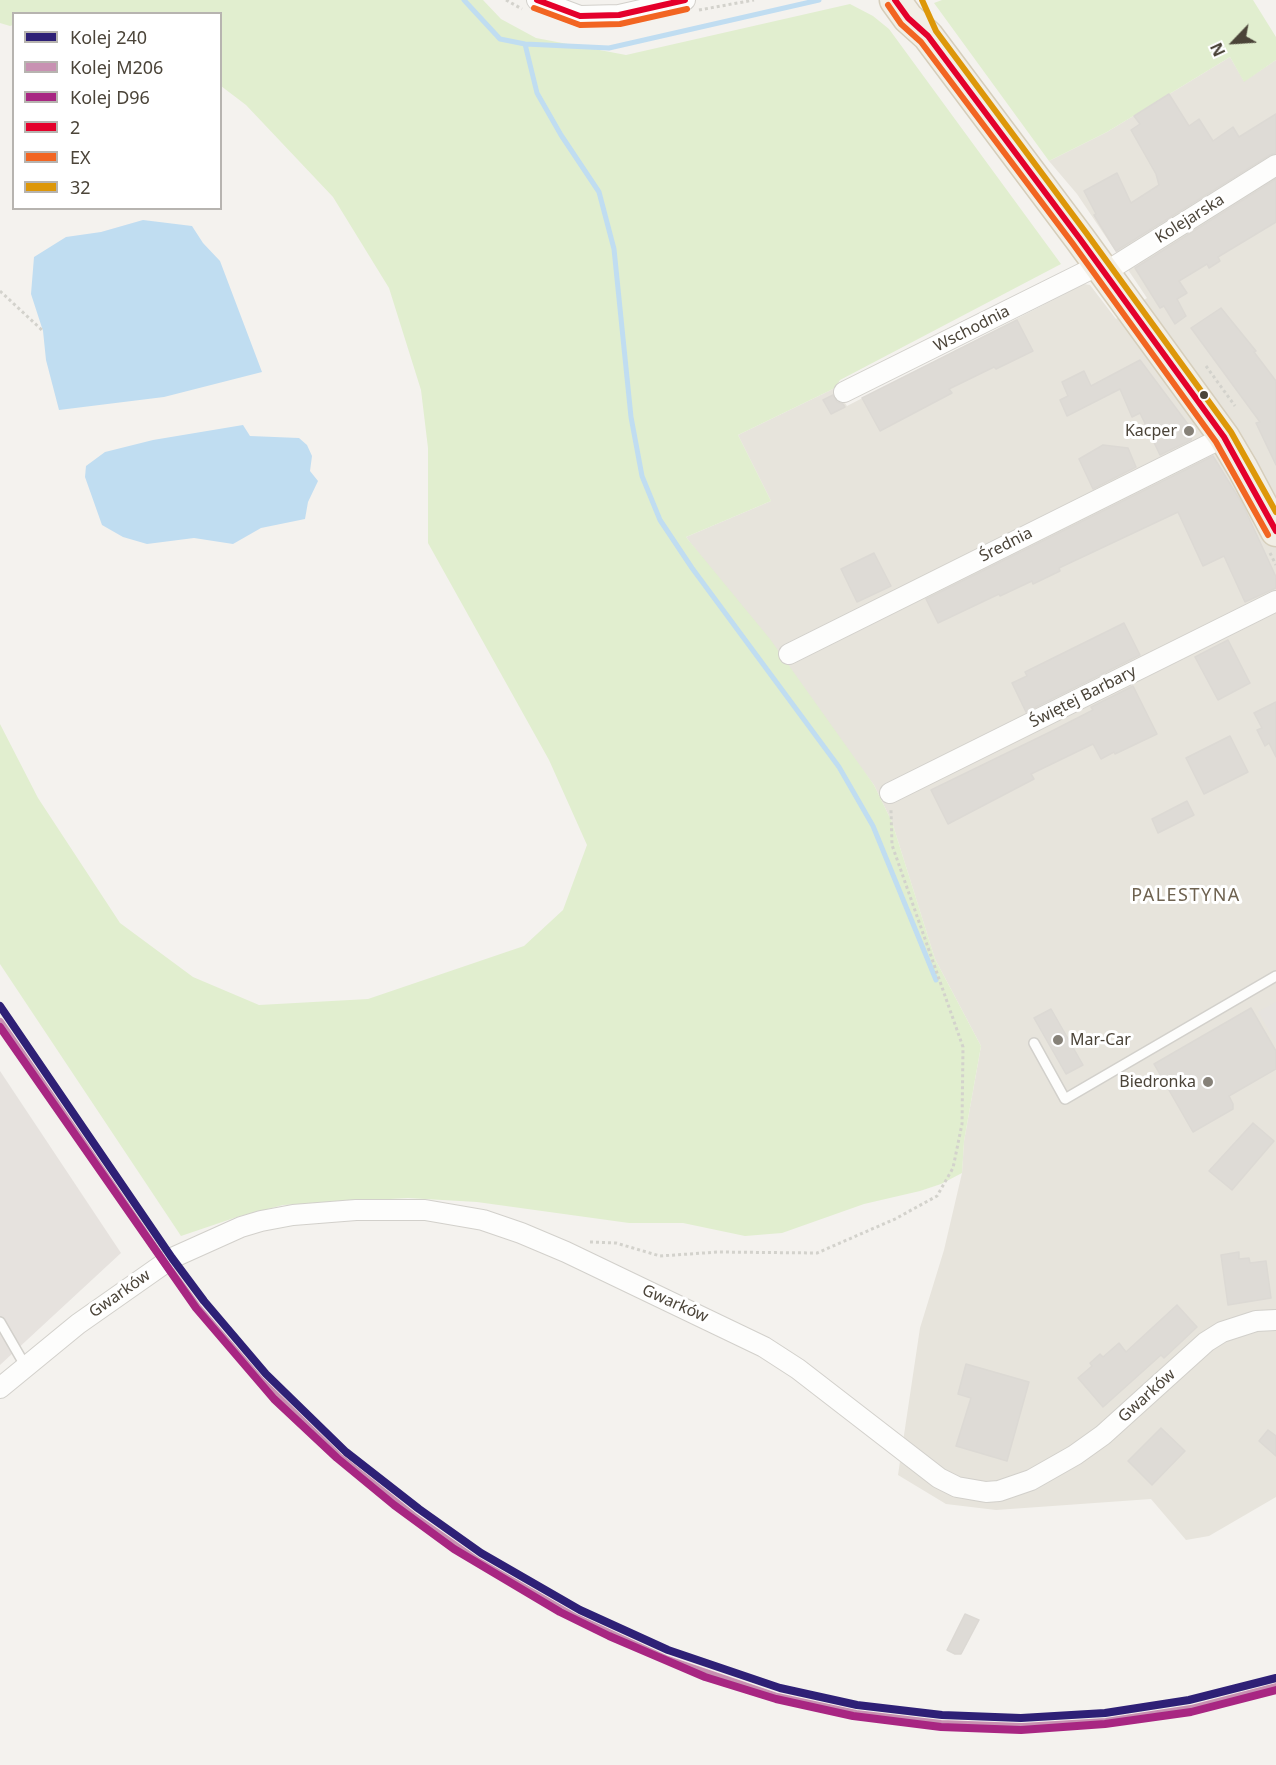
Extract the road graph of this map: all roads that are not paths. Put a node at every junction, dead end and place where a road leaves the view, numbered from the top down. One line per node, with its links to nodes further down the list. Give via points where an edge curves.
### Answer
1 (537, 0): 2 (street, via 580,16 619,15)
2 (685, 0)
3 (895, 0): 5 (main road)
4 (912, 0): 5 (main road)
5 (928, 36): 7 (main road)
6 (1276, 165): 7 (street, Kolejarska)
7 (1101, 269): 8 (street, Wschodnia); 9 (main road)
8 (844, 392)
9 (1224, 437): 10 (main road); 12 (street, Średnia)
10 (1276, 531)
11 (1276, 601): 13 (street, Świętej Barbary)
12 (789, 654)
13 (890, 794)
14 (1276, 976): 15 (lane, via 1065,1099)
15 (1034, 1043)
16 (1276, 1320): 18 (street, Gwarków, via 1256,1321 1222,1332 1075,1455 1031,1480 986,1492 957,1487 939,1478 764,1347 521,1233 483,1220 425,1210 356,1210 272,1219 241,1227 163,1263)
17 (0, 1322): 18 (lane)
18 (26, 1367): 19 (street, Gwarków)
19 (0, 1388)

